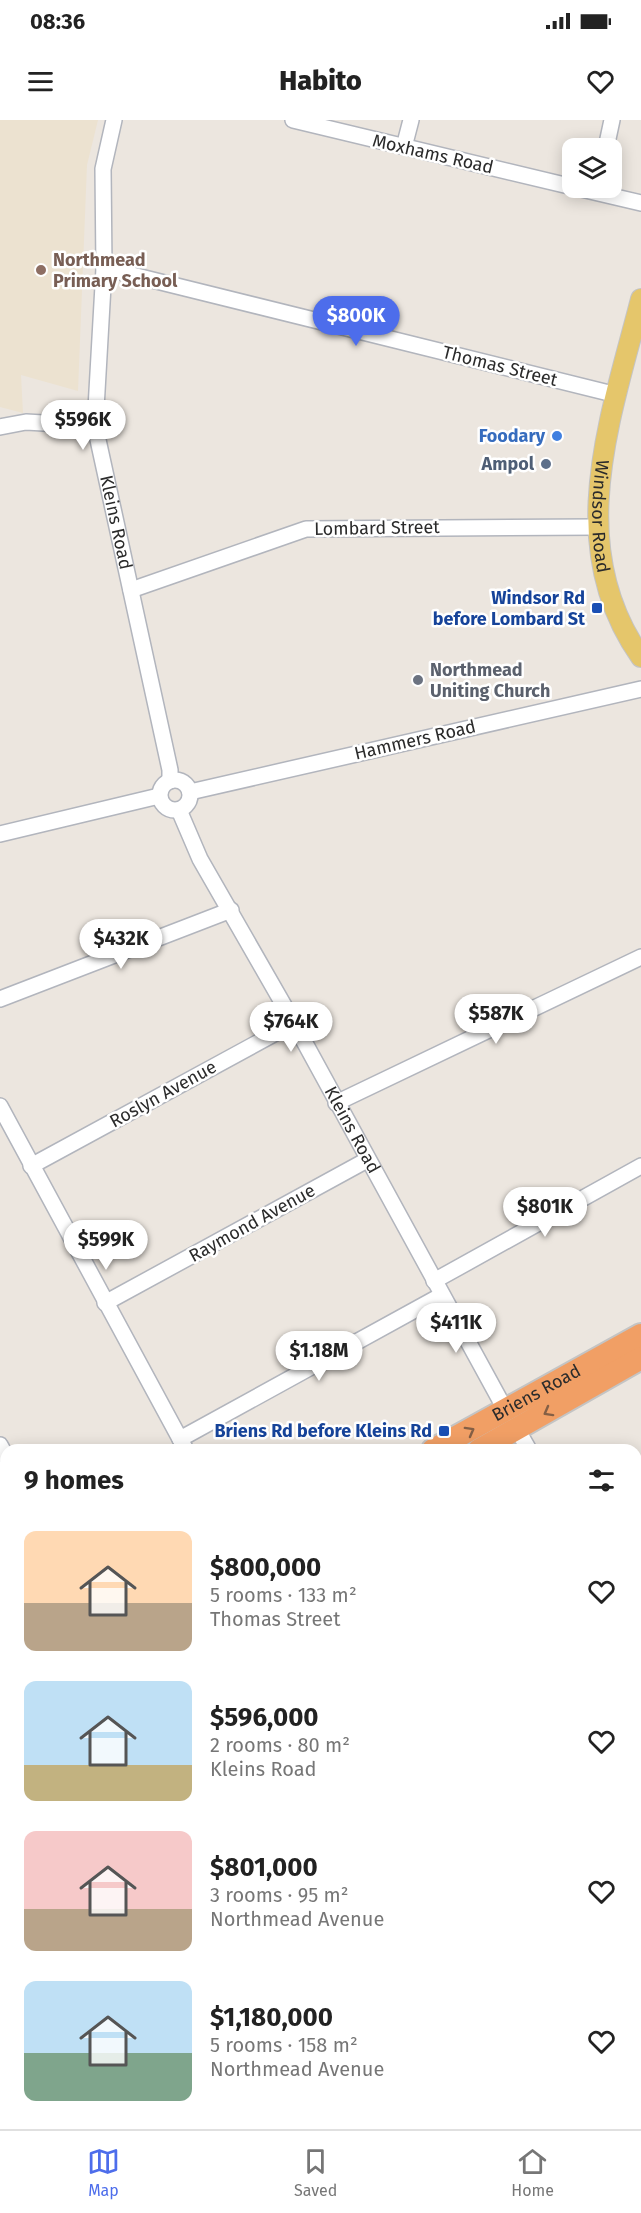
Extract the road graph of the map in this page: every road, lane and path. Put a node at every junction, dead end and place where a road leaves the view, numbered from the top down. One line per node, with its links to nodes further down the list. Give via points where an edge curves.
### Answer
1 (114, 120): 10 (street, Kleins Road, via 104,170)
2 (293, 120): 6 (street, Moxhams Road)
3 (411, 120): 6 (street)
4 (612, 120): 5 (street)
5 (608, 138)
6 (404, 147): 7 (street, Moxhams Road)
7 (562, 184)
8 (622, 197): 9 (street, Moxhams Road)
9 (641, 203)
10 (104, 268): 12 (street, Thomas Street); 13 (street, Kleins Road)
11 (641, 299): 12 (main road, Windsor Road)
12 (617, 395): 15 (main road, Windsor Road, via 600,466)
13 (94, 426): 14 (street, via 26,422); 16 (street, Kleins Road)
14 (0, 428)
15 (597, 527): 16 (street, Lombard Street, via 306,529); 17 (main road, Windsor Road, via 607,586)
16 (130, 590): 19 (street, Kleins Road)
17 (641, 657)
18 (641, 688): 20 (street, Hammers Road)
19 (170, 781): 20 (street, via 180,781); 21 (street, via 163,785)
20 (190, 792): 22 (street, via 189,801)
21 (159, 796): 22 (street, via 165,808); 23 (street)
22 (179, 810): 24 (street, Kleins Road, via 200,859)
23 (0, 834)
24 (231, 910): 26 (street); 27 (street, Kleins Road)
25 (641, 957): 28 (street)
26 (0, 999)
27 (294, 1023): 28 (street, Kleins Road); 31 (street, Roslyn Avenue)
28 (336, 1102): 30 (street, Kleins Road)
29 (0, 1106): 31 (street)
30 (368, 1160): 33 (street, Kleins Road); 35 (street, Raymond Avenue)
31 (31, 1166): 35 (street)
32 (641, 1166): 33 (street)
33 (434, 1281): 34 (street, Kleins Road)
34 (442, 1295): 42 (street, Kleins Road); 44 (street)
35 (105, 1303): 43 (street)
36 (641, 1324): 40 (highway)
37 (641, 1335): 40 (highway, Briens Road)
38 (641, 1358): 41 (highway)
39 (641, 1366): 41 (highway)
40 (576, 1371): 42 (highway, Briens Road)
41 (580, 1395): 42 (highway, Briens Road, one-way to 42)
42 (511, 1420): 45 (highway, Briens Road, one-way to 42); 46 (highway, Briens Road); 47 (street, Kleins Road)
43 (182, 1444)
44 (185, 1444)
45 (449, 1444)
46 (485, 1444)
47 (525, 1444)

